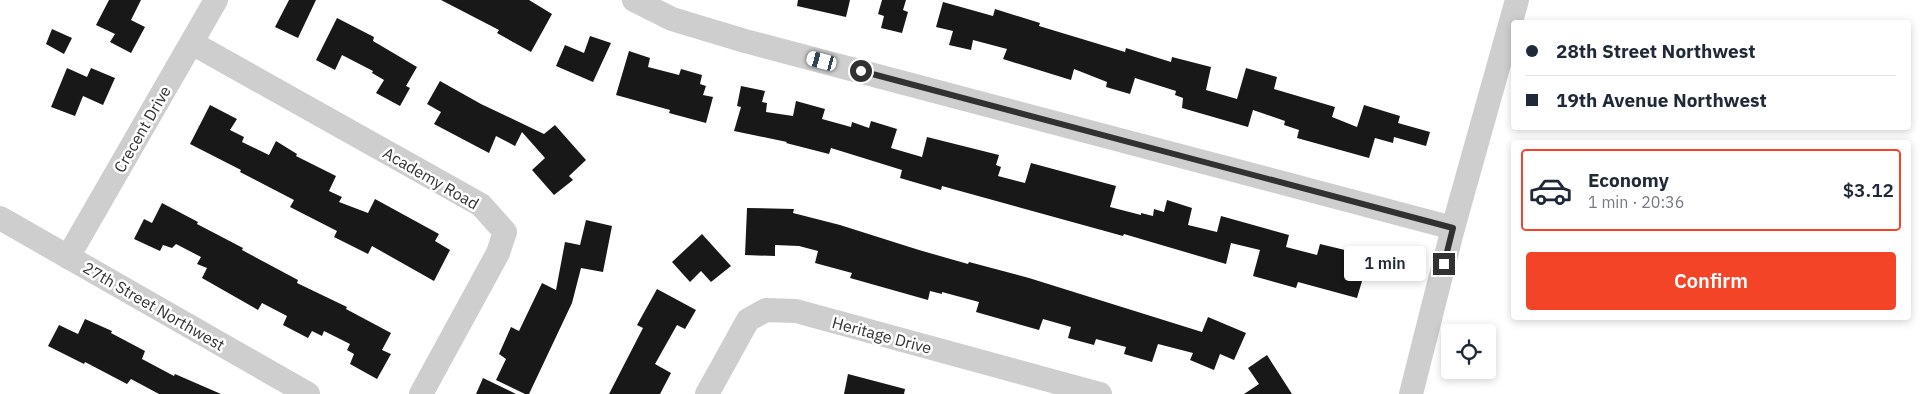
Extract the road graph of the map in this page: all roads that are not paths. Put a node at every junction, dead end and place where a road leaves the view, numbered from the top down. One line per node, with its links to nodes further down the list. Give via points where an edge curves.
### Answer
1 (216, 0): 6 (street, Crecent Drive)
2 (1517, 0): 4 (street)
3 (643, 2): 8 (street, via 672,19 745,40)
4 (1511, 20)
5 (1511, 21): 8 (street)
6 (192, 43): 9 (street, Crecent Drive); 11 (street, Academy Road, via 481,205 504,232 498,253)
7 (0, 218): 9 (street, 27th Street Northwest)
8 (1453, 228): 14 (street)
9 (68, 257): 10 (street, 27th Street Northwest)
10 (308, 394)
11 (421, 394)
12 (707, 394): 13 (street, Heritage Drive, via 748,320 766,310 796,311)
13 (1100, 394)
14 (1411, 394)

